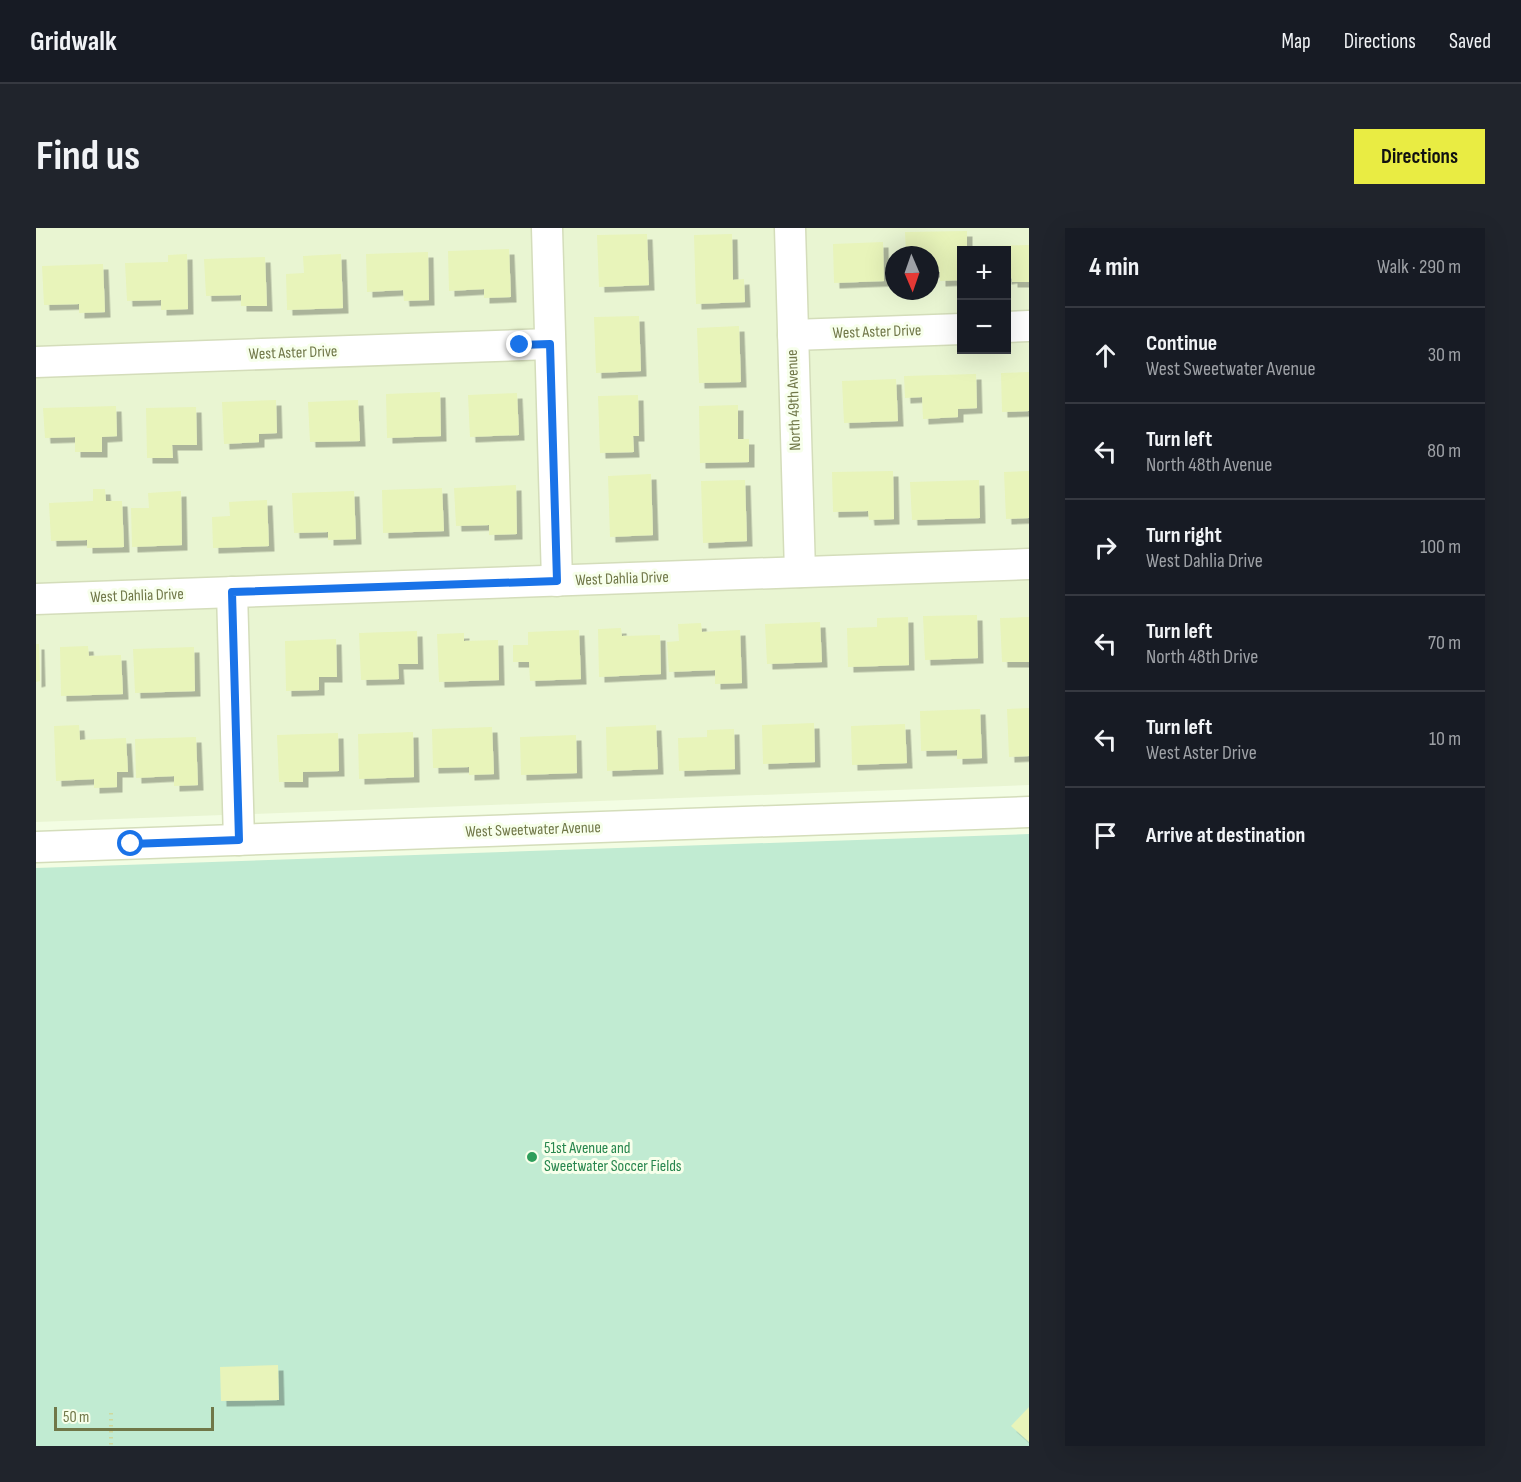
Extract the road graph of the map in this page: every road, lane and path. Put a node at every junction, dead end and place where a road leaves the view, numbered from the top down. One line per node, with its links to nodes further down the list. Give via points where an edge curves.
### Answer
1 (547, 228): 7 (street)
2 (790, 228): 6 (street, North 49th Avenue)
3 (1029, 326): 4 (street)
4 (1011, 327)
5 (957, 329): 6 (street, West Aster Drive)
6 (793, 335): 10 (street, North 49th Avenue)
7 (550, 344): 8 (street, West Aster Drive); 11 (street)
8 (36, 362)
9 (1029, 564): 10 (street, West Dahlia Drive)
10 (800, 572): 11 (street, West Dahlia Drive)
11 (557, 581): 12 (street, West Dahlia Drive)
12 (232, 592): 13 (street, West Dahlia Drive); 15 (street)
13 (36, 599)
14 (1029, 812): 15 (street, West Sweetwater Avenue)
15 (239, 840): 16 (street, West Sweetwater Avenue)
16 (36, 847)
17 (111, 1413): 18 (path)
18 (111, 1446)

